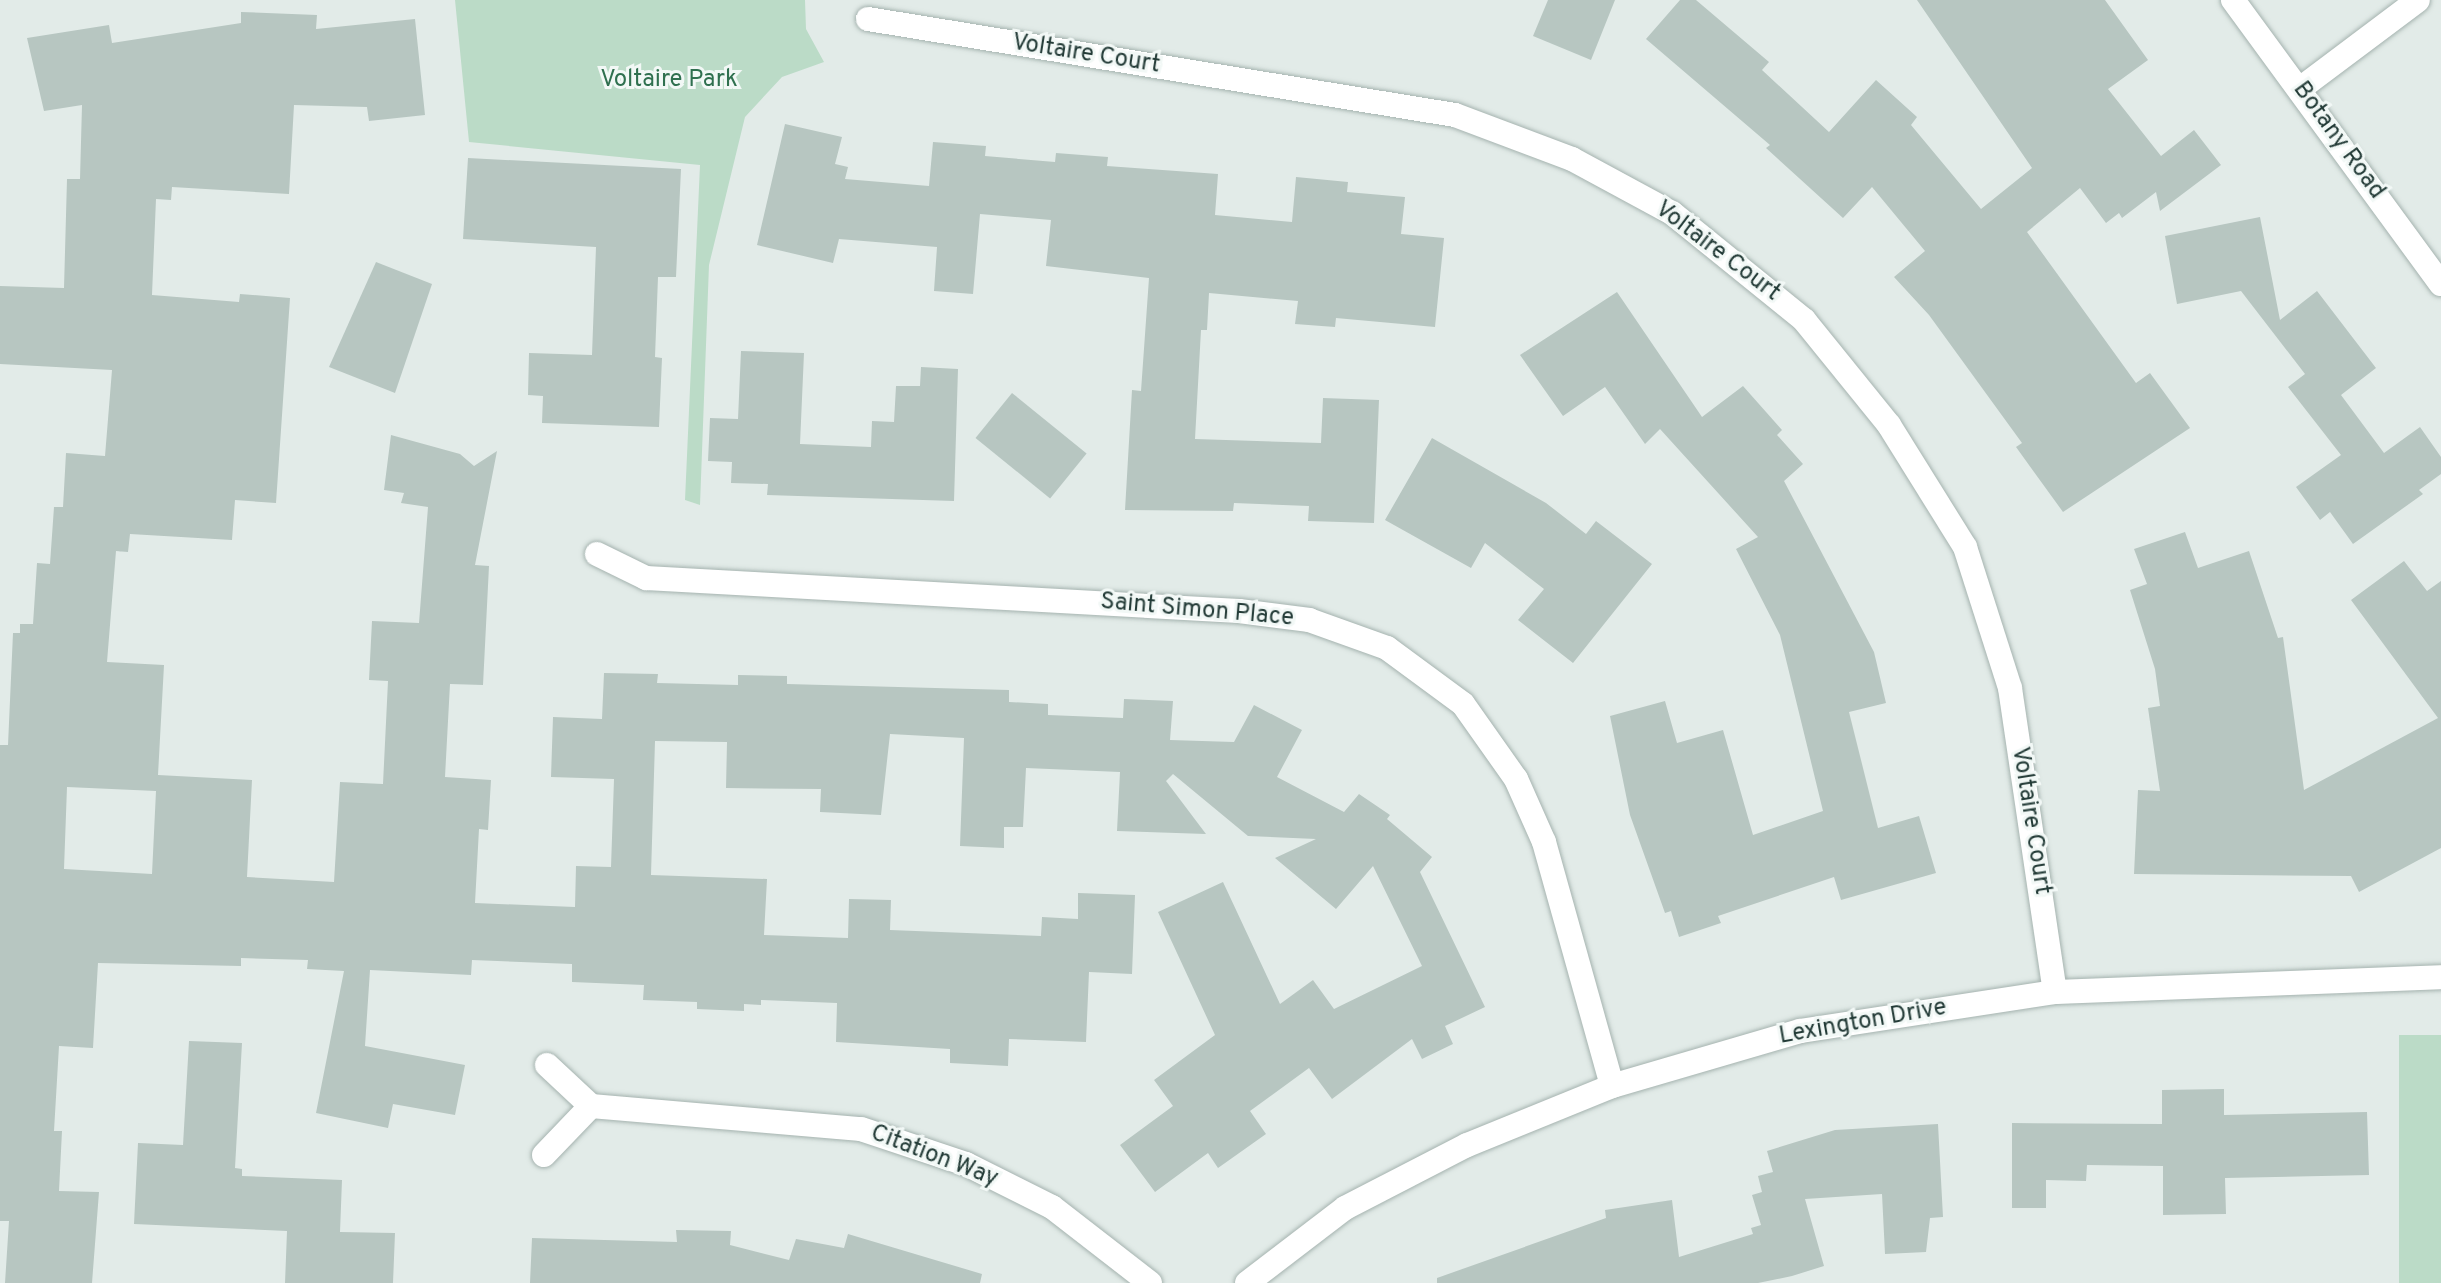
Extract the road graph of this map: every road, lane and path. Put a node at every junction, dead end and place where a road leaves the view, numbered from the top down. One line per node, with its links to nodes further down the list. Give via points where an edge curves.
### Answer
1 (2233, 0): 4 (street, Botany Road)
2 (2418, 0): 4 (street)
3 (868, 19): 8 (street, Voltaire Court, via 1455,115 1572,159 1672,213 1804,320 1889,425 1965,547 2010,688)
4 (2301, 88): 5 (street, Botany Road)
5 (2441, 284)
6 (597, 554): 10 (street, Saint Simon Place, via 646,578 1253,613 1309,620 1387,648 1463,704 1516,779 1544,842)
7 (2441, 977): 8 (street, Lexington Drive)
8 (2055, 992): 10 (street, Lexington Drive, via 1800,1031)
9 (547, 1065): 11 (street)
10 (1612, 1086): 14 (street, Lexington Drive, via 1467,1145 1345,1208)
11 (591, 1106): 12 (street); 13 (street, Citation Way, via 861,1129 966,1164 1052,1207)
12 (544, 1155)
13 (1150, 1283)
14 (1247, 1283)

